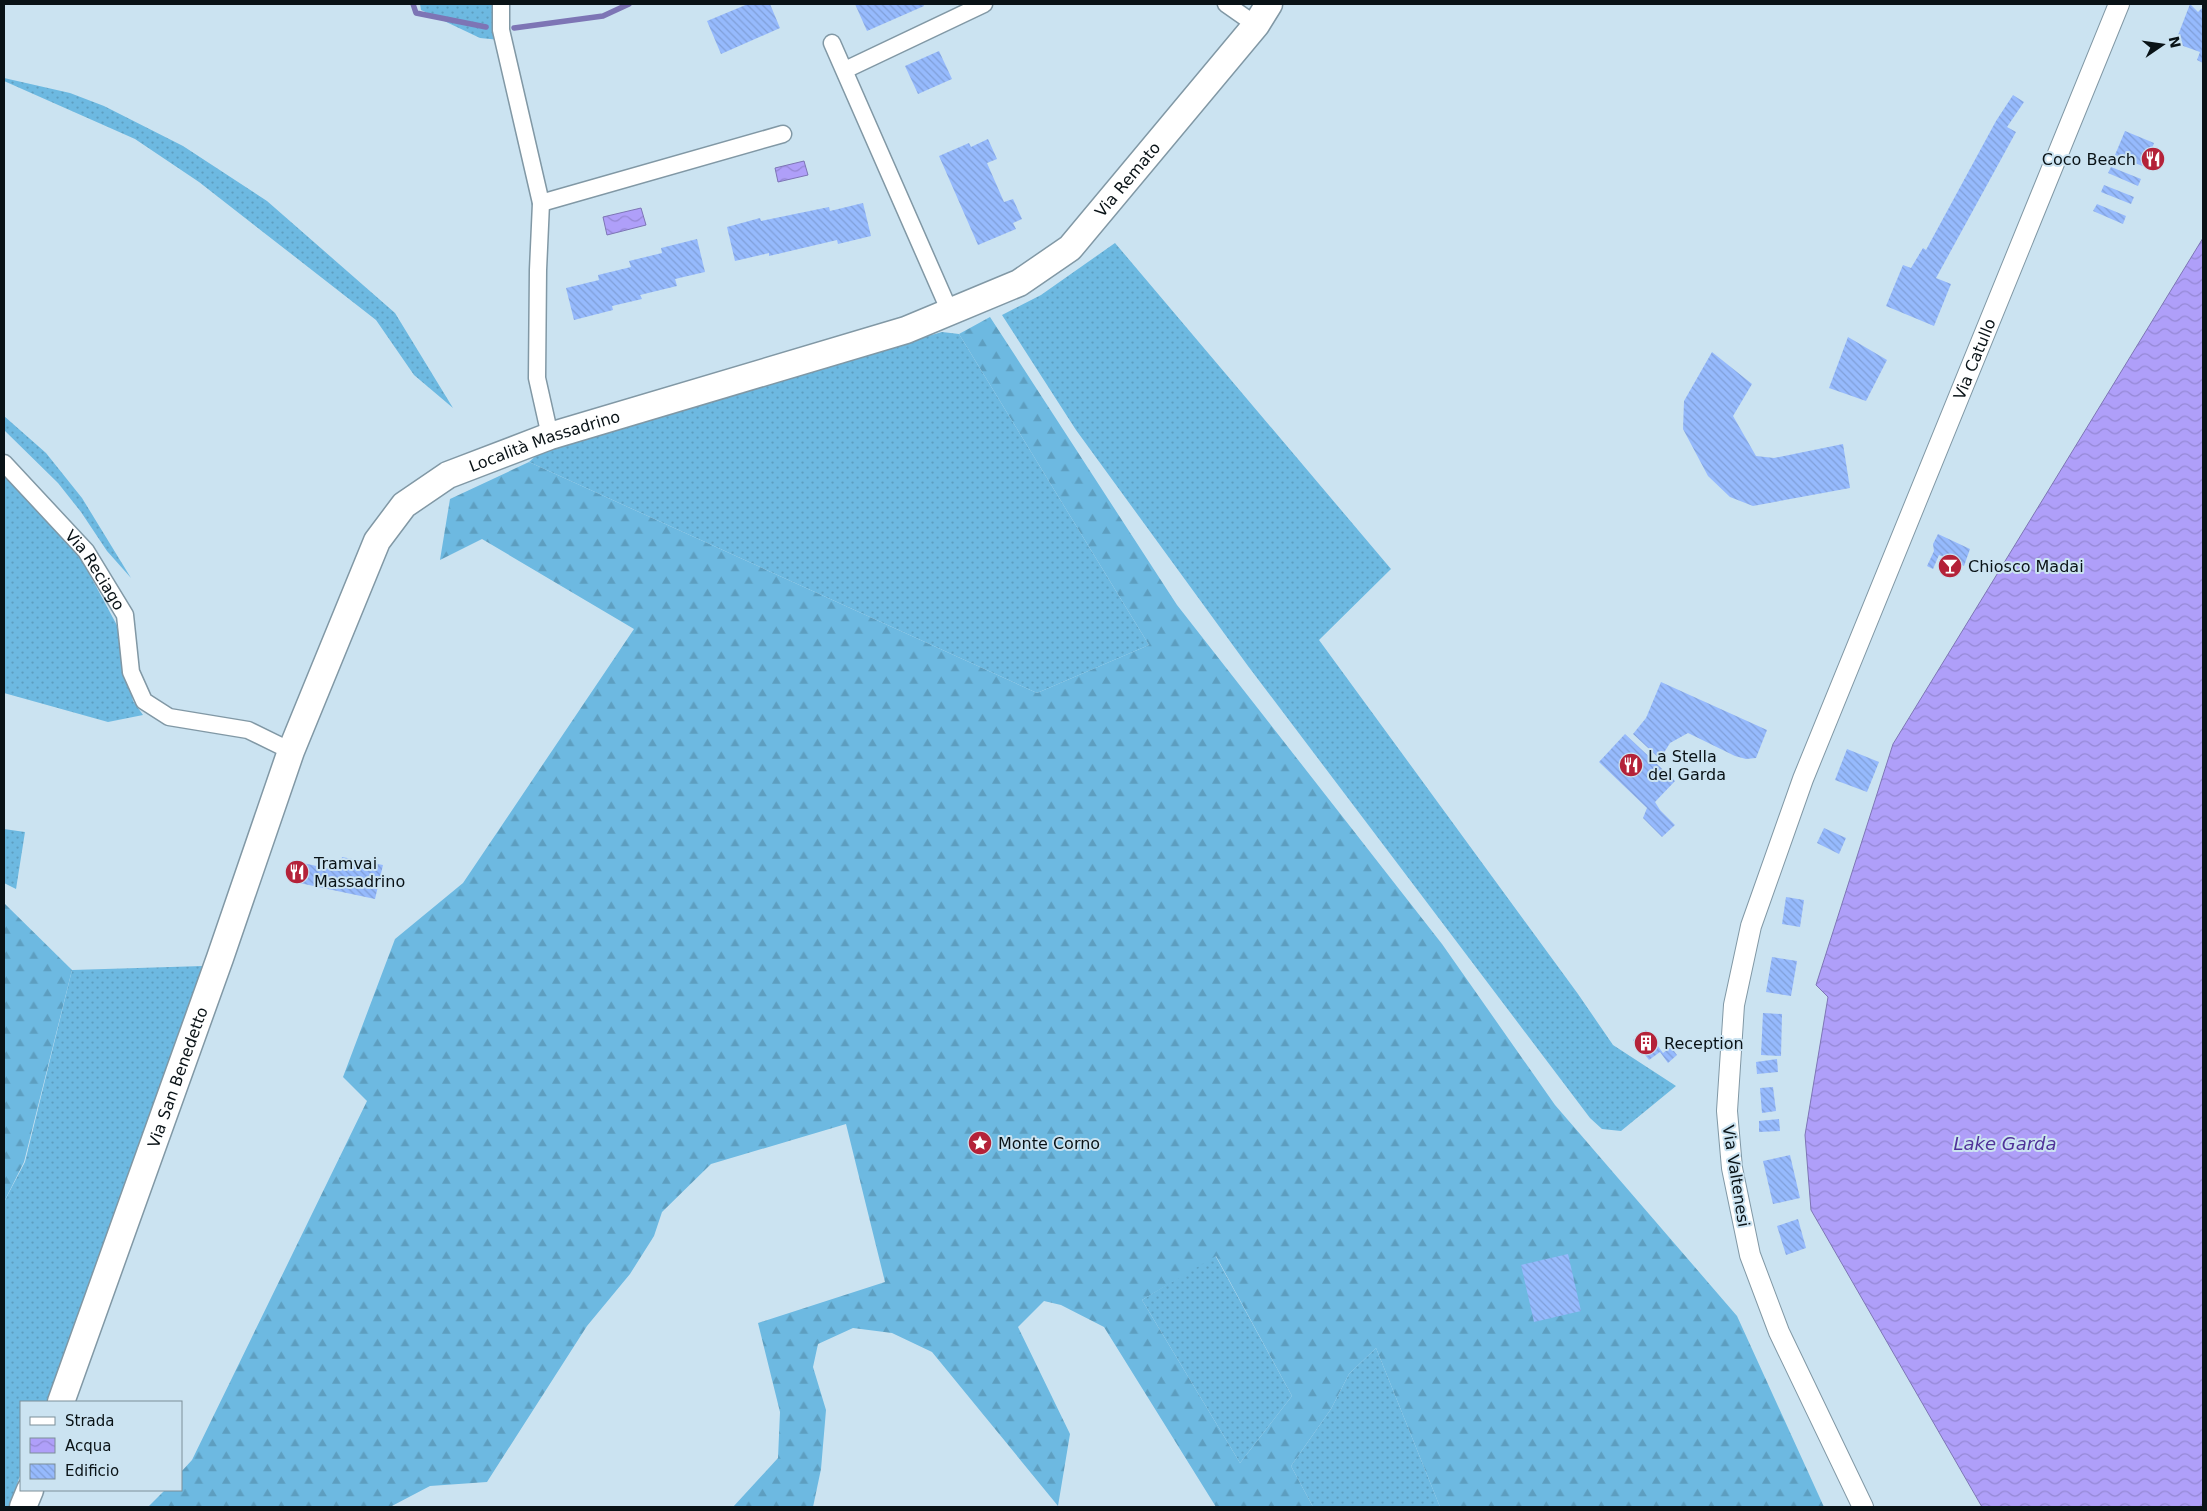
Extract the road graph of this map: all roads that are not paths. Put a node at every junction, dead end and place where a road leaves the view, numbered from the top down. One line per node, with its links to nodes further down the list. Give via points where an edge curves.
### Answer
1 (501, 4): 9 (street, via 501,30)
2 (984, 4): 7 (street)
3 (1226, 4): 5 (street)
4 (2119, 4): 13 (street, Via Catullo)
5 (1262, 14): 10 (main road, Via Remato, via 1070,248 1019,283)
6 (832, 43): 7 (street)
7 (845, 70): 10 (street)
8 (783, 134): 9 (street)
9 (541, 204): 11 (street, via 538,378)
10 (950, 312): 11 (main road, Località Massadrino, via 906,330)
11 (550, 436): 14 (main road, Località Massadrino, via 448,475 404,504 377,541)
12 (4, 463): 14 (street, Via Reciago, via 86,551 125,615 131,672 144,701 169,717 248,730)
13 (1829, 716): 18 (street, Via Valtenesi, via 1751,926 1734,1005 1726,1111 1732,1168 1750,1255 1779,1332)
14 (287, 749): 15 (main road, Via San Benedetto, via 217,967)
15 (61, 1401)
16 (30, 1491): 17 (main road)
17 (23, 1507)
18 (1863, 1507)

